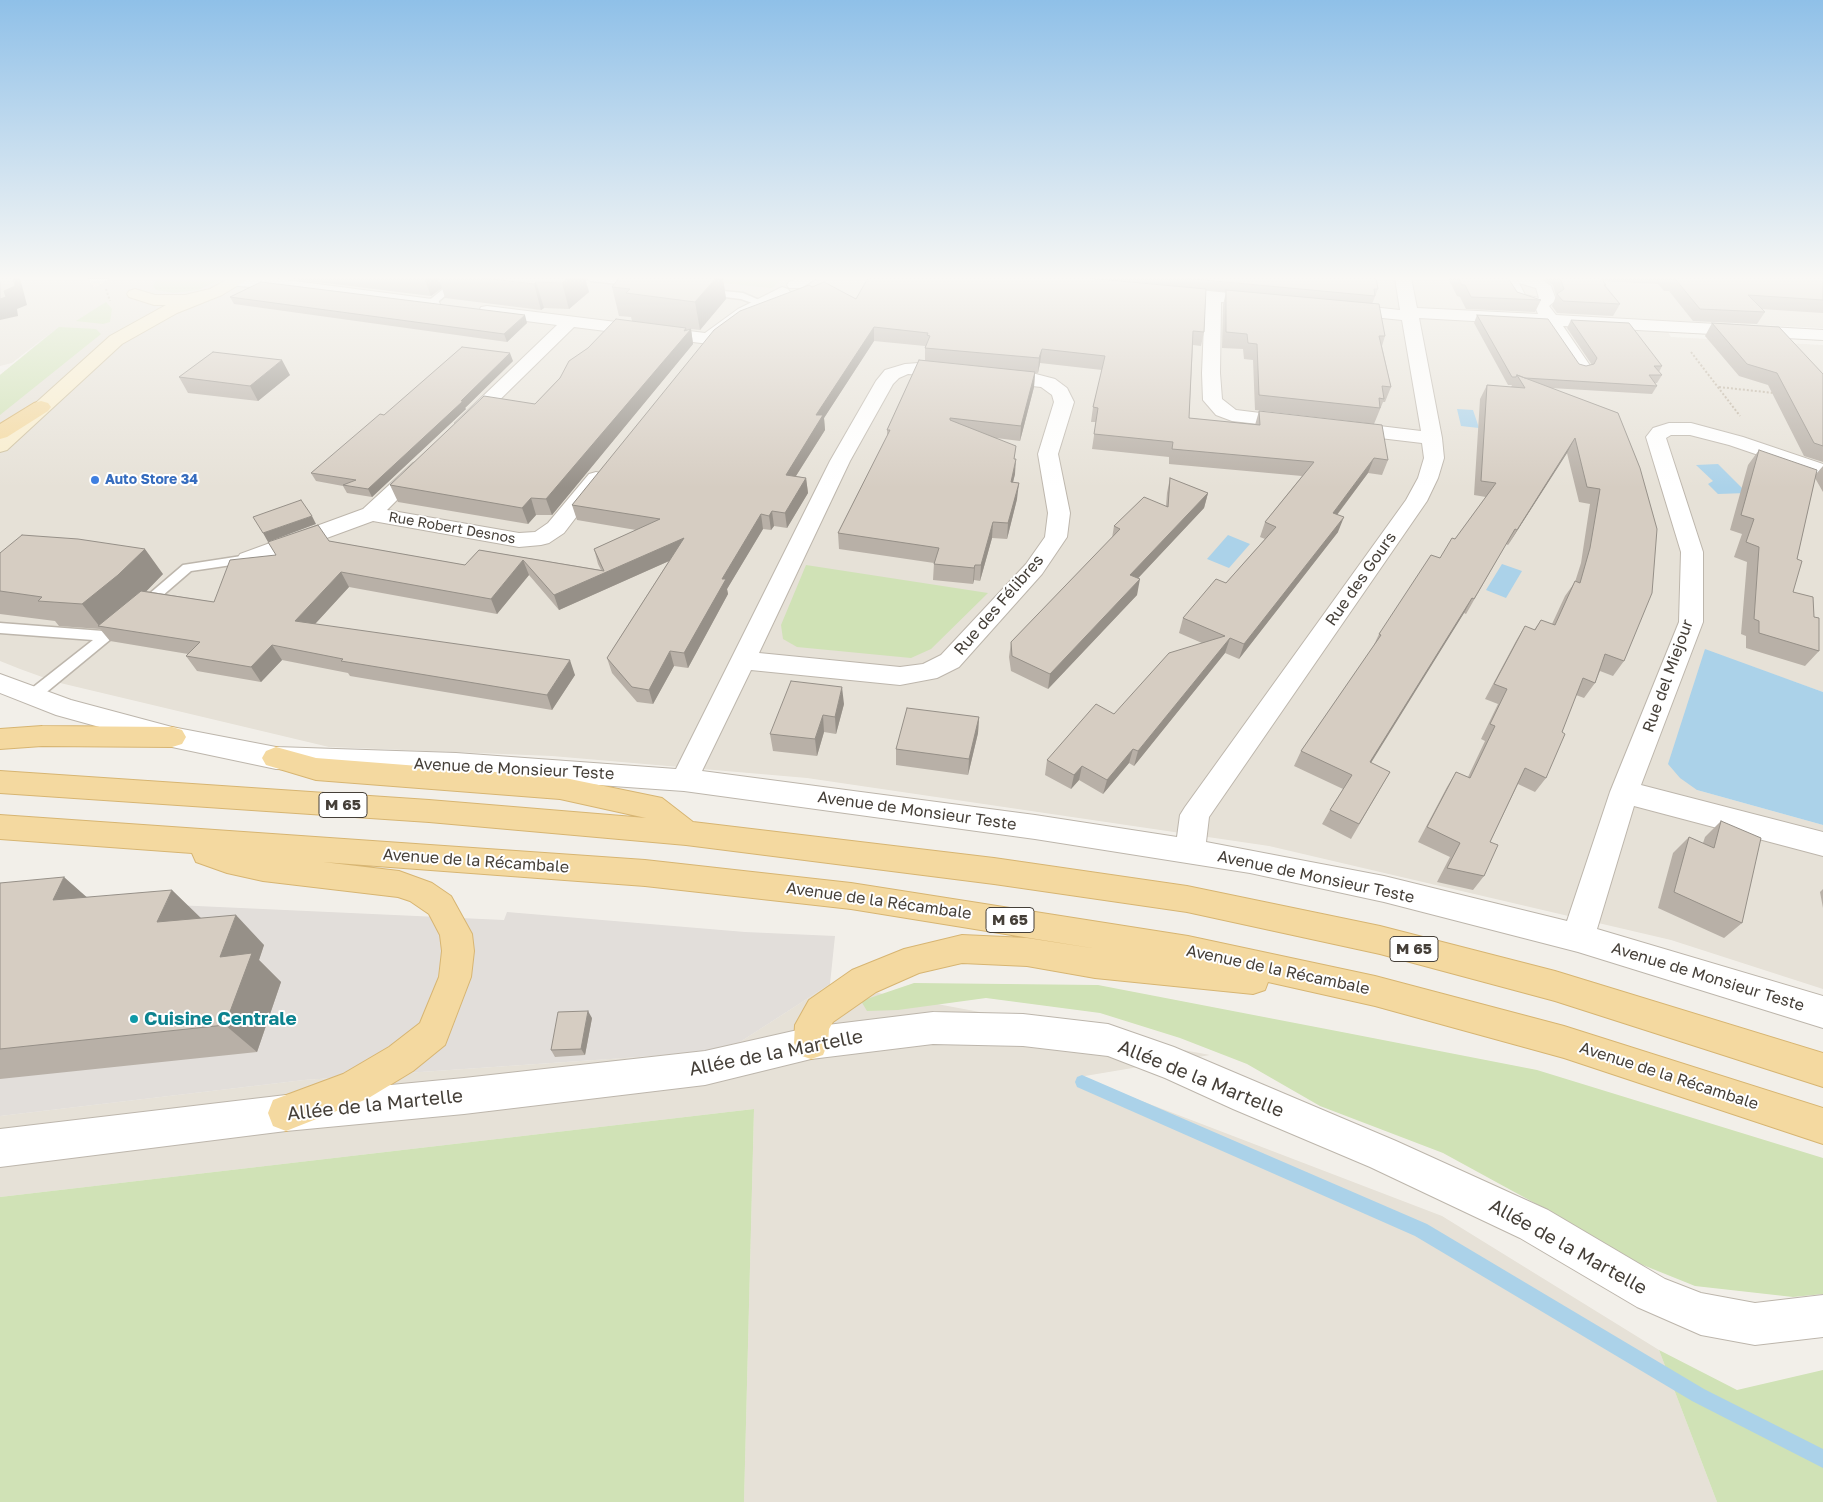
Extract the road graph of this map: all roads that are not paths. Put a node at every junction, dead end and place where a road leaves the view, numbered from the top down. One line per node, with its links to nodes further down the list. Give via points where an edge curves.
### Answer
1 (107, 348): 9 (main road)
2 (543, 348): 12 (street)
3 (701, 348): 7 (street)
4 (1212, 348): 10 (street, via 1213,400 1223,411 1232,415)
5 (1416, 348): 14 (street, Rue des Gours)
6 (1569, 348): 8 (street)
7 (693, 358)
8 (1582, 367)
9 (41, 407): 13 (main road); 15 (main road)
10 (1308, 424)
11 (1327, 426): 14 (street)
12 (455, 432)
13 (0, 433)
14 (1432, 438): 36 (street, Rue des Gours, via 1434,458 1416,501 1194,815)
15 (0, 446)
16 (434, 453): 19 (street)
17 (609, 462): 19 (street, Rue Robert Desnos, via 556,528 541,538 520,540)
18 (1823, 471): 31 (street, Rue del Miejour, via 1691,429 1669,429 1656,436 1692,552 1691,622)
19 (371, 514): 20 (street)
20 (248, 559): 22 (lane, via 187,568)
21 (0, 628): 22 (lane)
22 (106, 636): 25 (lane)
23 (743, 660): 23 (street, Rue des Félibres, via 900,676 928,672 950,661 1034,569 1056,537 1059,512 1048,454 1064,402 1060,392 1048,383 1032,379 919,368 892,374 840,461); 29 (street, Rue des Félibres)
24 (0, 683): 25 (street, Avenue de Monsieur Teste)
25 (32, 696): 26 (street, Avenue de Monsieur Teste)
26 (172, 737): 27 (main road, via 42,736); 28 (street, Avenue de Monsieur Teste)
27 (0, 739)
28 (276, 758): 29 (street, Avenue de Monsieur Teste, via 456,764); 33 (main road, via 316,769 560,788 652,806)
29 (684, 780): 36 (street, Avenue de Monsieur Teste, via 1035,827)
30 (0, 782): 33 (main road, M 65)
31 (1624, 792): 35 (street); 37 (street, Rue del Miejour)
32 (0, 827): 34 (main road, Avenue de la Récambale / M 65)
33 (686, 832): 41 (main road, M 65, via 1178,898 1380,940 1556,986)
34 (173, 840): 38 (main road, Avenue de la Récambale / M 65, via 645,873 851,896 1188,950); 42 (main road, via 227,861 399,884 421,892 440,905 453,927 458,952 455,977 434,1034 401,1059 354,1087)
35 (1823, 844)
36 (1190, 852): 37 (street, Avenue de Monsieur Teste, via 1384,889)
37 (1578, 938): 39 (street, Avenue de Monsieur Teste)
38 (1375, 991): 40 (main road, via 1094,963 1027,952 962,949 915,959 864,981 821,1011 812,1025); 43 (main road, Avenue de la Récambale / M 65, via 1564,1042)
39 (1823, 1012)
40 (811, 1043): 42 (street, Allée de la Martelle, via 705,1068); 45 (street, Allée de la Martelle, via 933,1028 1023,1030 1108,1040 1174,1064 1410,1166 1534,1224 1652,1293 1701,1314 1755,1324)
41 (1823, 1070)
42 (286, 1113): 44 (street, Allée de la Martelle)
43 (1823, 1126)
44 (0, 1148)
45 (1823, 1316)

